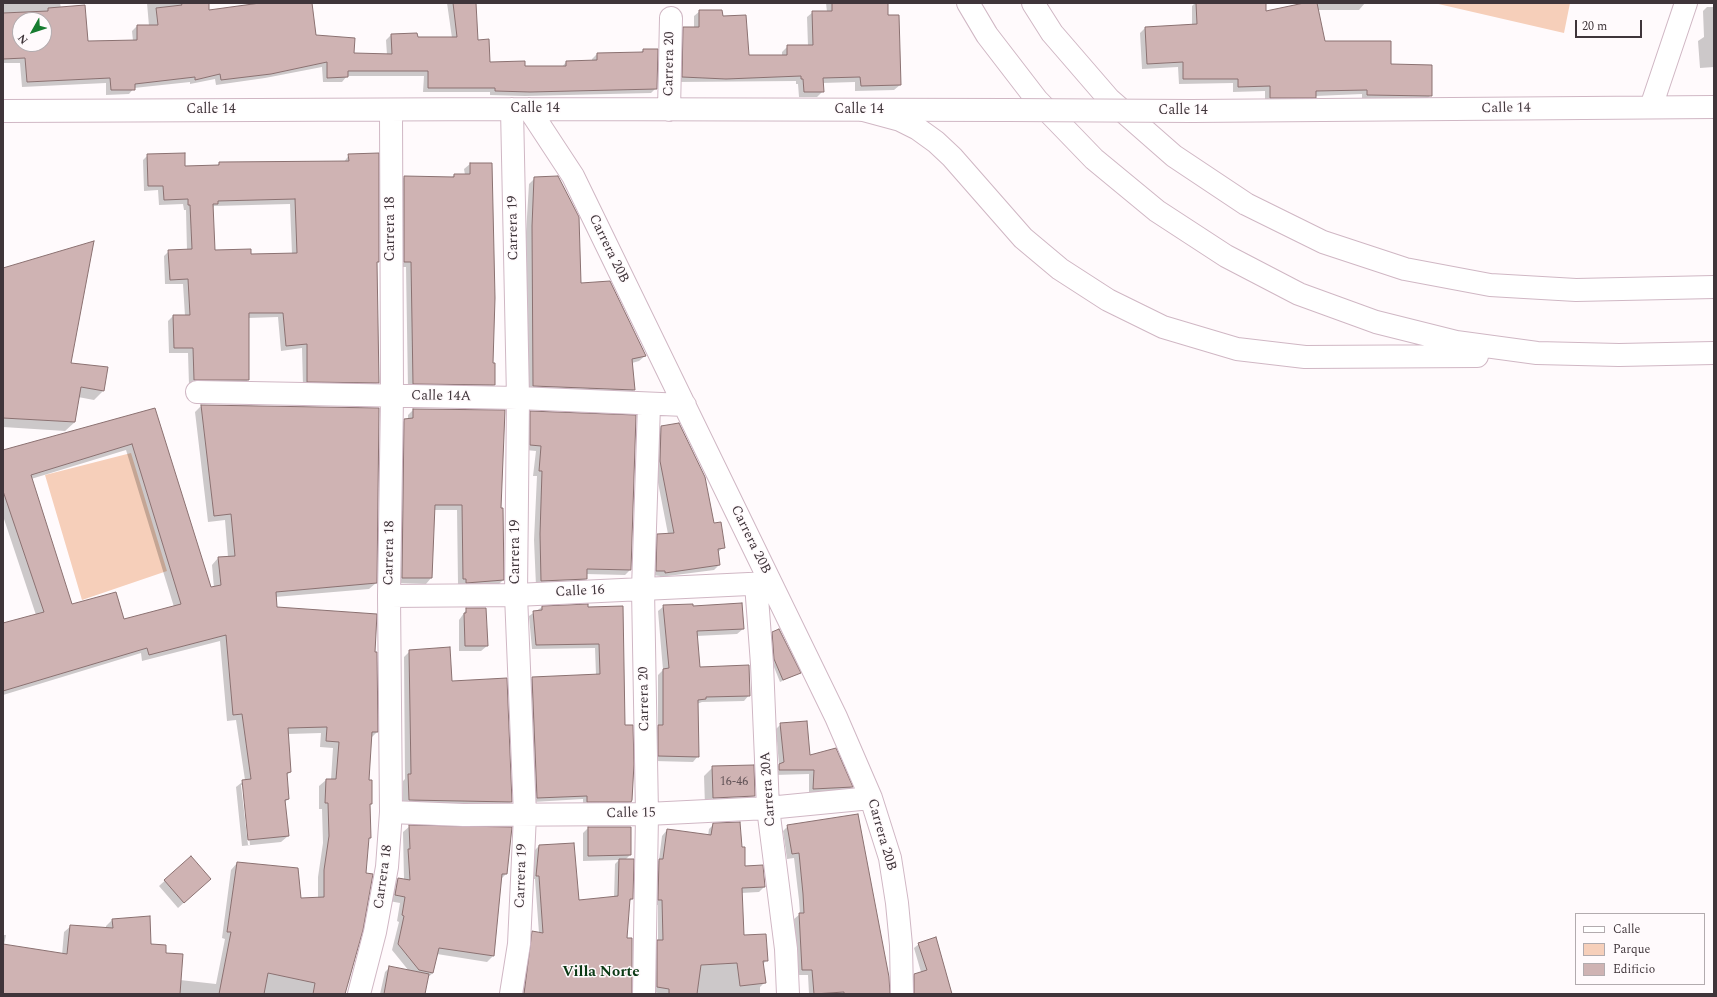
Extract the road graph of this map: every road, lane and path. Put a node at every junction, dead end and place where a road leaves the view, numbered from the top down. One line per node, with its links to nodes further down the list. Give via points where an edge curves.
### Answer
1 (968, 3): 14 (main road, via 987,35 1037,100 1094,159 1157,212 1226,256 1299,294 1376,322 1441,339 1537,353)
2 (1033, 3): 12 (main road, via 1052,33 1109,99 1174,156 1246,204 1323,242 1405,269 1490,285 1576,290)
3 (1686, 3): 5 (main road)
4 (671, 18): 9 (main road, Carrera 20)
5 (1650, 107): 6 (main road, Calle 14); 10 (main road, Calle 14, bridge, via 1192,112)
6 (1714, 107)
7 (521, 109): 8 (main road, Calle 14); 9 (main road, Calle 14); 17 (main road, Carrera 19); 19 (main road, Carrera 20B, via 573,176)
8 (391, 110): 11 (main road, Calle 14); 16 (main road, Carrera 18)
9 (669, 110): 10 (main road, Calle 14)
10 (863, 110): 14 (main road, via 900,120 936,142 1023,238 1060,269 1108,300 1163,327 1237,348 1305,357)
11 (3, 111)
12 (1714, 288)
13 (1714, 353): 14 (main road)
14 (1618, 355)
15 (197, 392): 16 (main road, Calle 14A)
16 (392, 397): 17 (main road, Calle 14A); 23 (main road, Carrera 18)
17 (518, 398): 18 (main road, Calle 14A); 22 (main road, Carrera 19)
18 (650, 405): 19 (main road, Calle 14A); 21 (main road, Carrera 20)
19 (685, 405): 20 (main road, Carrera 20B)
20 (764, 584): 21 (main road, Calle 16); 24 (main road, Carrera 20B, via 836,717); 25 (main road, Carrera 20A, via 762,664)
21 (643, 589): 22 (main road, Calle 16); 27 (main road, Carrera 20)
22 (516, 595): 23 (main road, Calle 16); 28 (main road, Carrera 19)
23 (389, 596): 26 (main road, Carrera 18)
24 (871, 798): 25 (main road, Calle 15); 33 (main road, Carrera 20B, via 890,858 901,944)
25 (768, 808): 27 (main road, Calle 15); 32 (main road, Carrera 20A, via 786,949)
26 (391, 812): 28 (main road, Calle 15, via 463,816); 29 (main road, Carrera 18, via 387,867 375,932)
27 (647, 814): 28 (main road, Calle 15); 31 (main road, Carrera 20)
28 (524, 815): 30 (main road, Carrera 19, via 519,944)
29 (359, 994)
30 (511, 994)
31 (644, 994)
32 (788, 994)
33 (902, 994)

